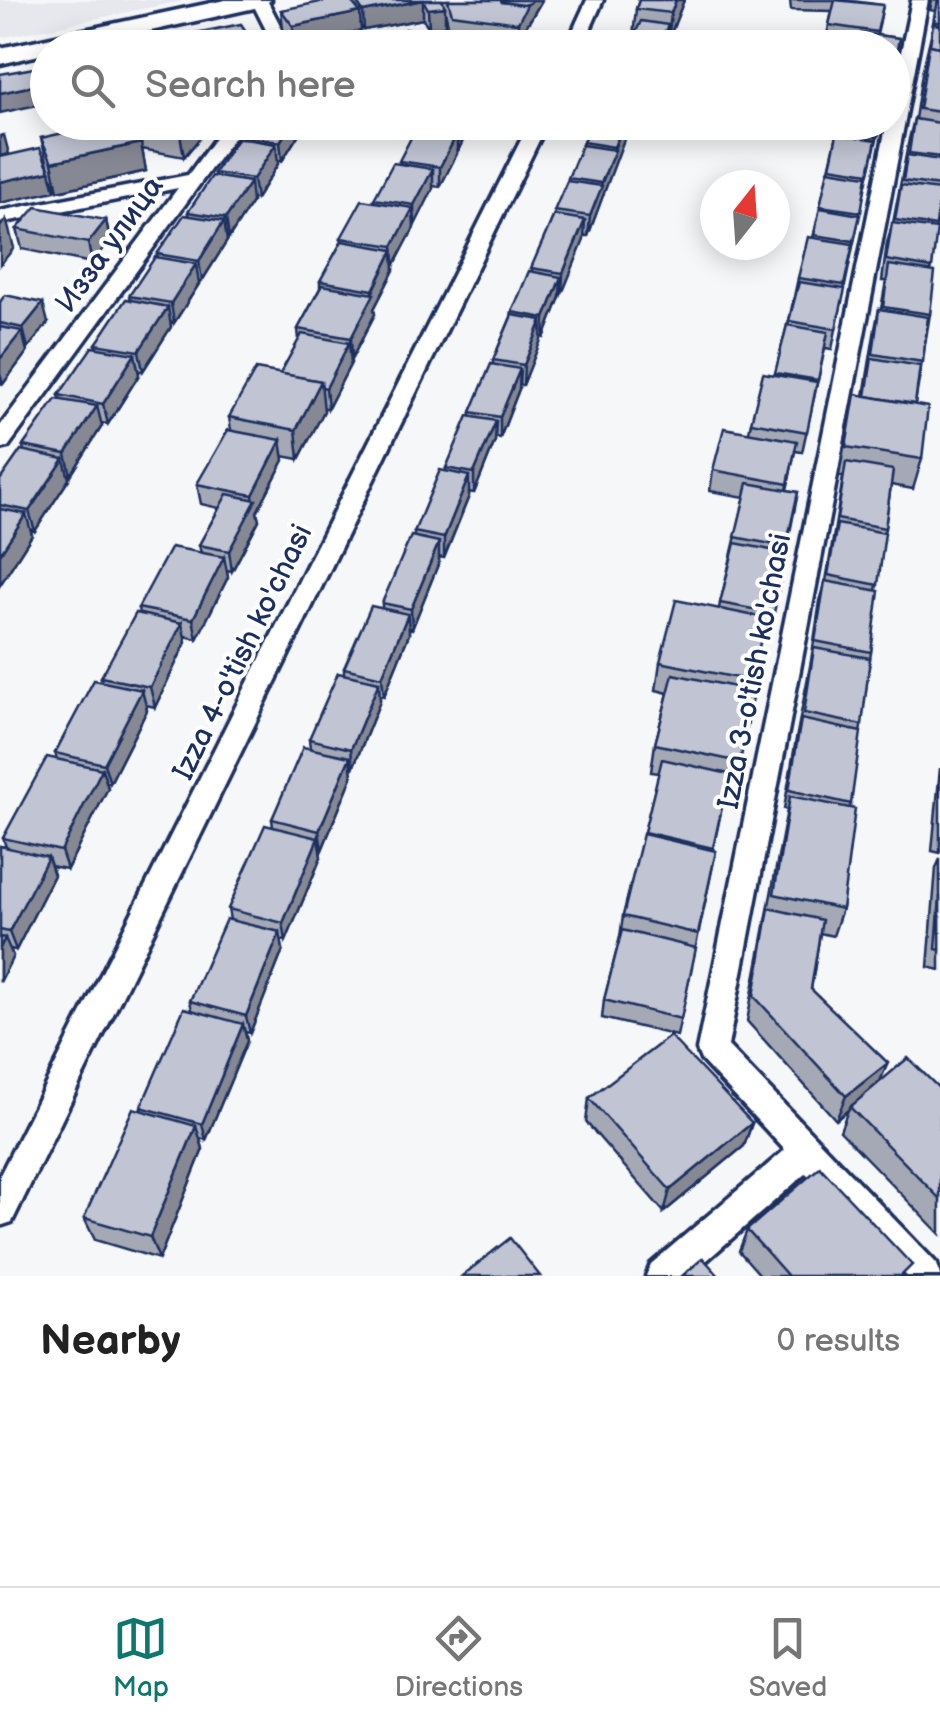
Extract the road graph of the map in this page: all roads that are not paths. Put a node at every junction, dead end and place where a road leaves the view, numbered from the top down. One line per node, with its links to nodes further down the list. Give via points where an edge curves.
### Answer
1 (259, 0): 4 (main road); 5 (street)
2 (595, 0): 6 (street)
3 (920, 0): 8 (street, Izza 3-o'tish ko'chasi)
4 (120, 30)
5 (275, 30)
6 (581, 30)
7 (30, 50): 9 (main road)
8 (910, 50)
9 (0, 56)
10 (223, 140): 13 (street, Изза улица)
11 (529, 140): 17 (street, Izza 4-o'tish ko'chasi)
12 (892, 140): 16 (street, Izza 3-o'tish ko'chasi, via 712,1050)
13 (194, 179): 14 (street, Изза улица); 15 (street, Изза улица)
14 (0, 216)
15 (0, 442)
16 (806, 1152): 18 (street); 19 (street, Izza 3-o'tish ko'chasi)
17 (0, 1210)
18 (663, 1276)
19 (925, 1276)

